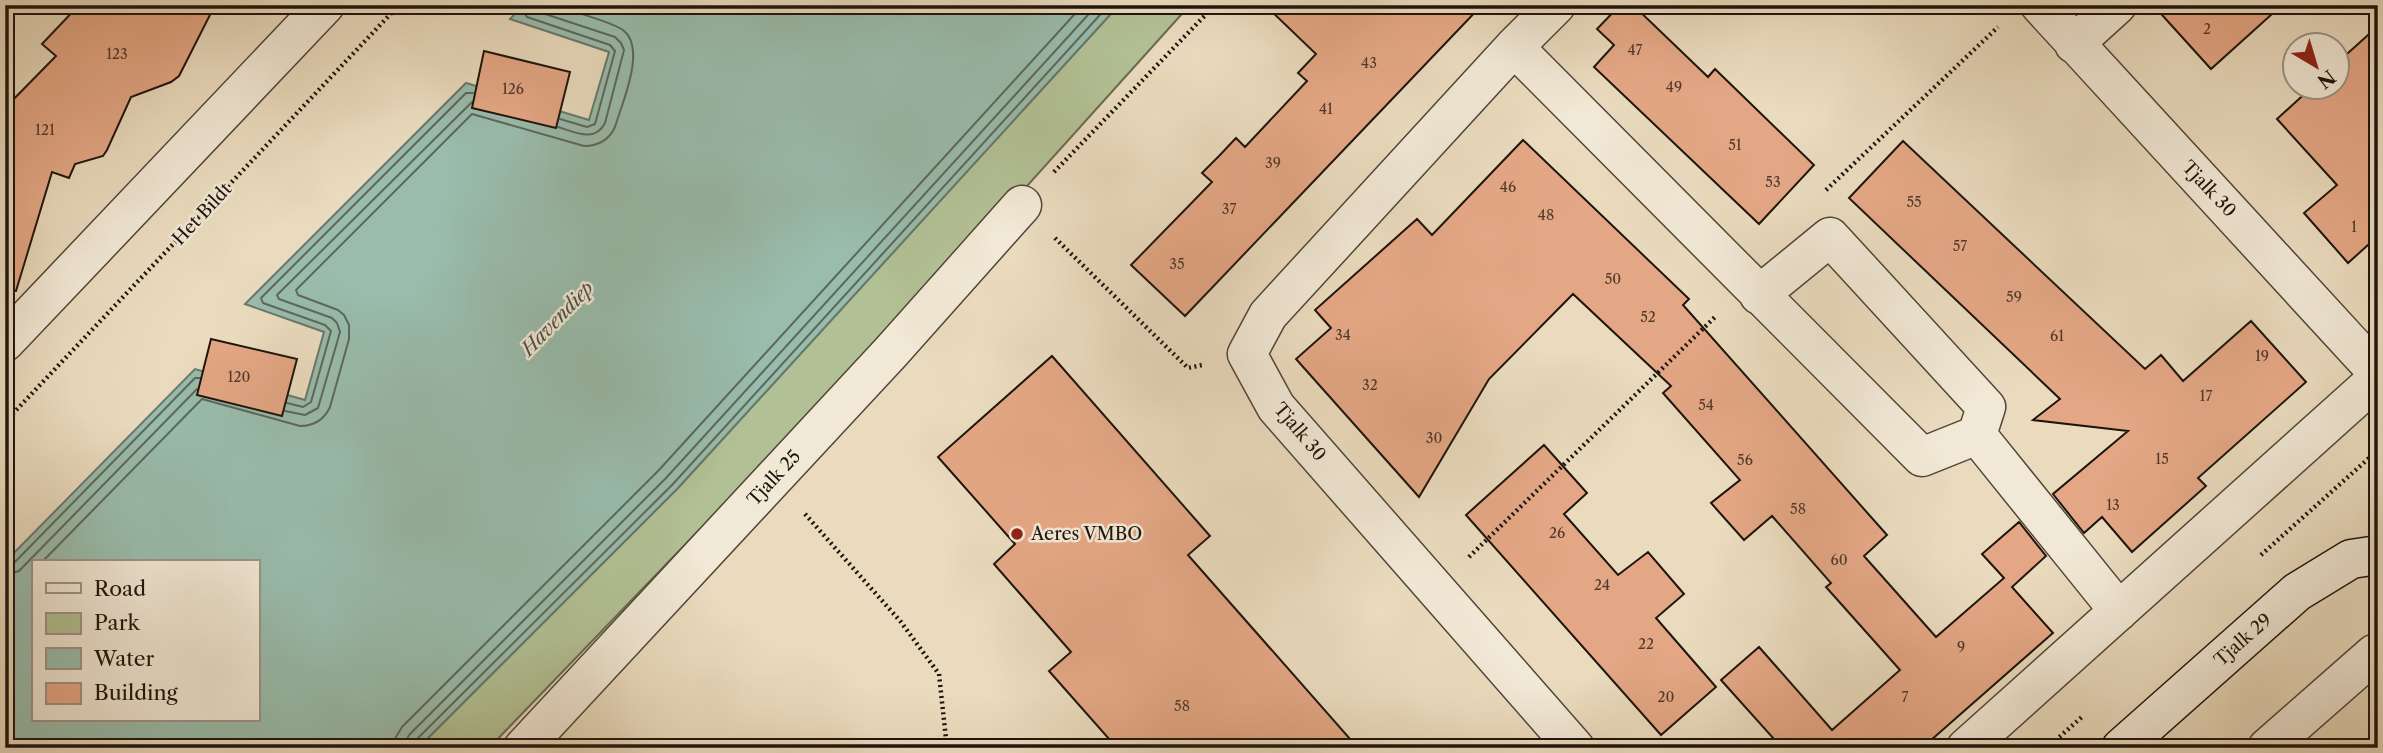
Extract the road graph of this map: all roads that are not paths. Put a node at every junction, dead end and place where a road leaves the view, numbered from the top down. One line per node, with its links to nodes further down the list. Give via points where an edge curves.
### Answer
1 (325, 5): 9 (street)
2 (1556, 5): 6 (street)
3 (2040, 5): 5 (street, Tjalk 30)
4 (2117, 5): 5 (street)
5 (2074, 44): 10 (street, Tjalk 30)
6 (1514, 47): 8 (street); 16 (street, Tjalk 30, via 1268,315 1247,354 1276,407)
7 (1022, 205): 15 (street, Tjalk 25)
8 (1753, 289): 11 (street, via 1923,457); 11 (street, via 1830,237 1986,407)
9 (5, 342)
10 (2372, 356): 13 (street, Tjalk 30)
11 (1977, 435): 13 (street)
12 (2378, 555): 18 (street, Tjalk 29, via 2351,559 2297,592)
13 (2119, 611): 17 (street, Tjalk 30)
14 (2378, 653): 19 (street)
15 (523, 748)
16 (1575, 748)
17 (1966, 748)
18 (2121, 748)
19 (2267, 748)

